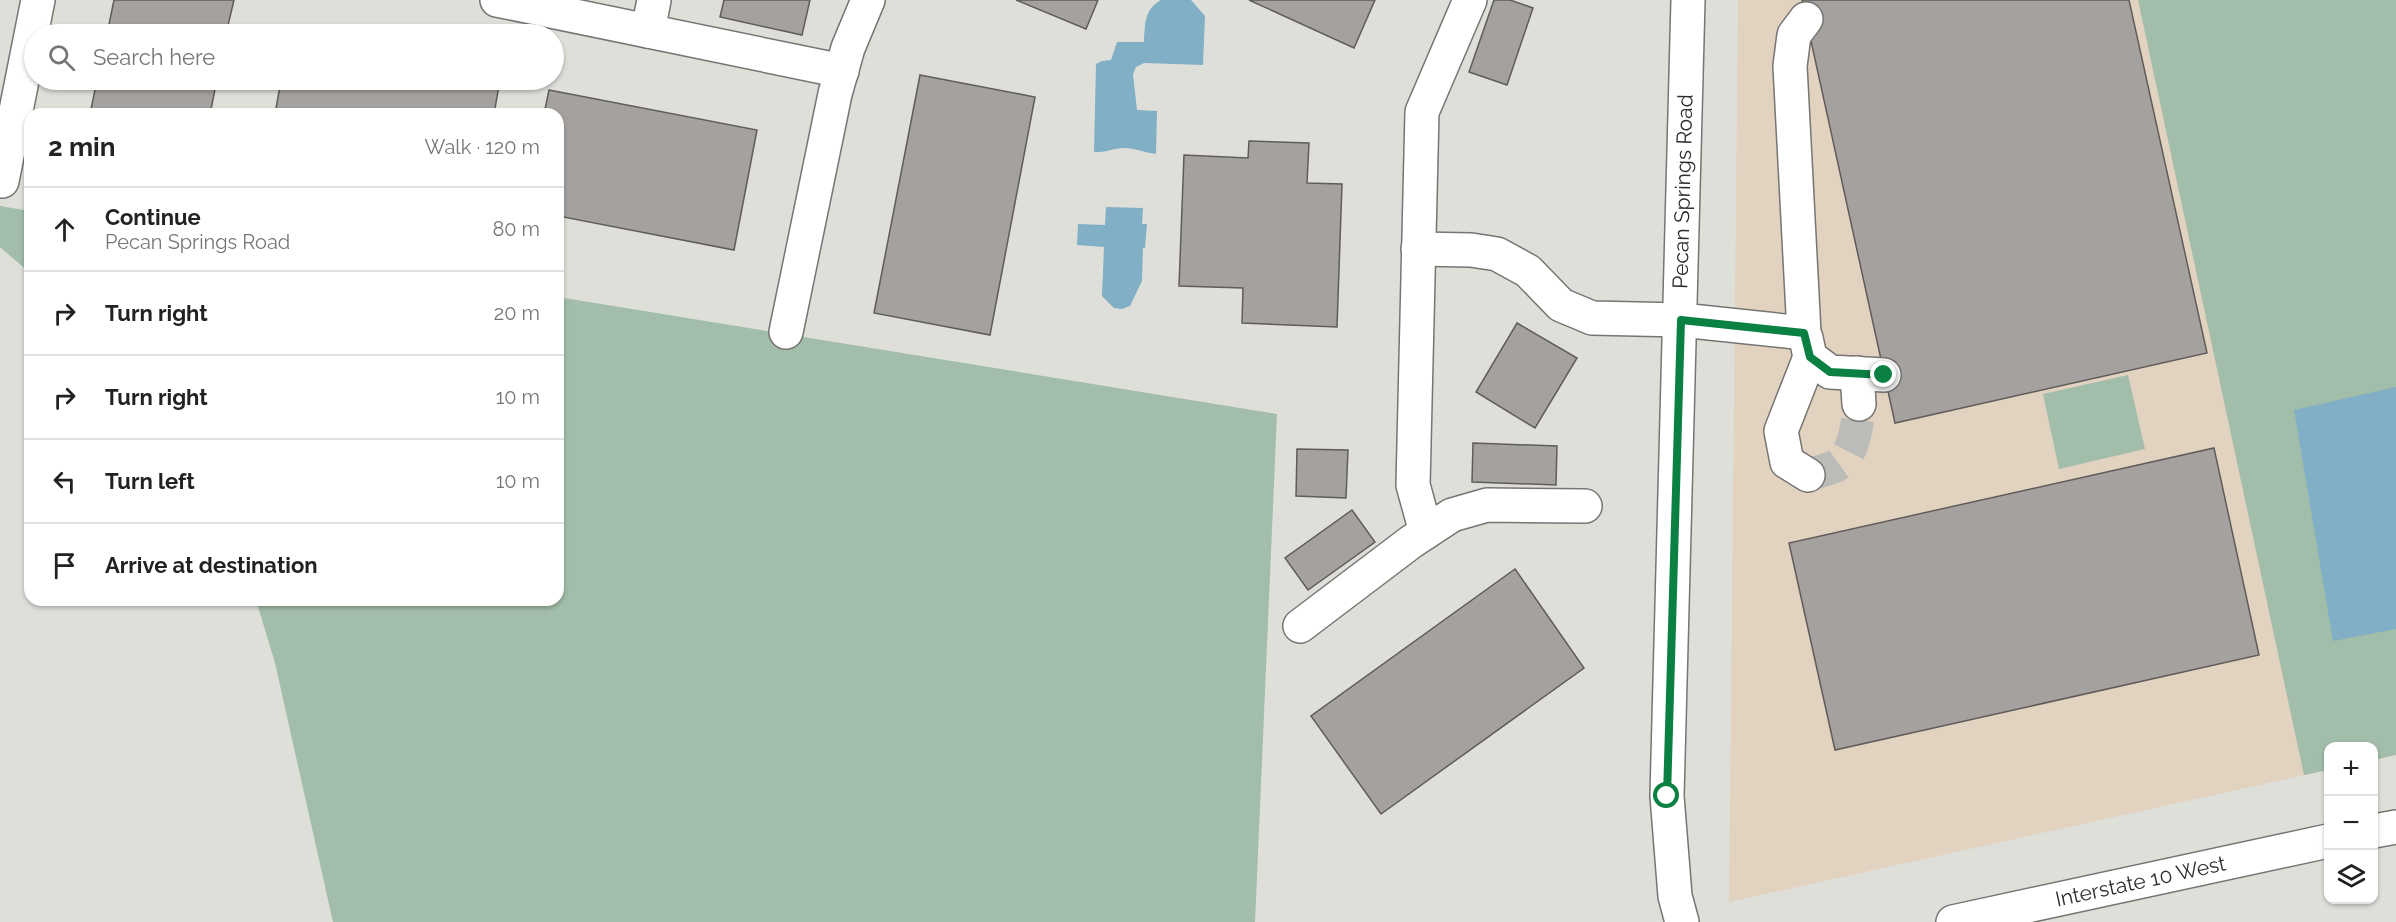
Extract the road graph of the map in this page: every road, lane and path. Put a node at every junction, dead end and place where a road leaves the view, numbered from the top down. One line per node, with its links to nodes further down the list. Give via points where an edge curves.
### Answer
1 (38, 0): 8 (street)
2 (497, 0): 6 (street)
3 (868, 0): 10 (street)
4 (1470, 0): 12 (street, via 1422,112)
5 (1688, 0): 13 (street, Pecan Springs Road)
6 (651, 16): 10 (street)
7 (1806, 19): 15 (street, via 1794,35 1790,66)
8 (33, 24)
9 (24, 70): 11 (street)
10 (842, 71): 14 (street)
11 (2, 181)
12 (1418, 249): 13 (street, via 1497,254 1528,271 1561,305 1592,318); 19 (street, via 1413,485)
13 (1681, 320): 15 (street); 24 (street, Pecan Springs Road, via 1667,796 1675,896)
14 (786, 332)
15 (1807, 345): 16 (street, via 1830,372); 17 (street, via 1781,431 1787,462)
16 (1867, 384)
17 (1808, 475)
18 (1585, 506): 19 (street, via 1487,505 1452,514)
19 (1426, 532): 20 (street)
20 (1300, 626)
21 (2396, 826): 22 (street)
22 (2378, 830)
23 (2324, 842): 25 (street, Interstate 10 West)
24 (1682, 922)
25 (1953, 922)

